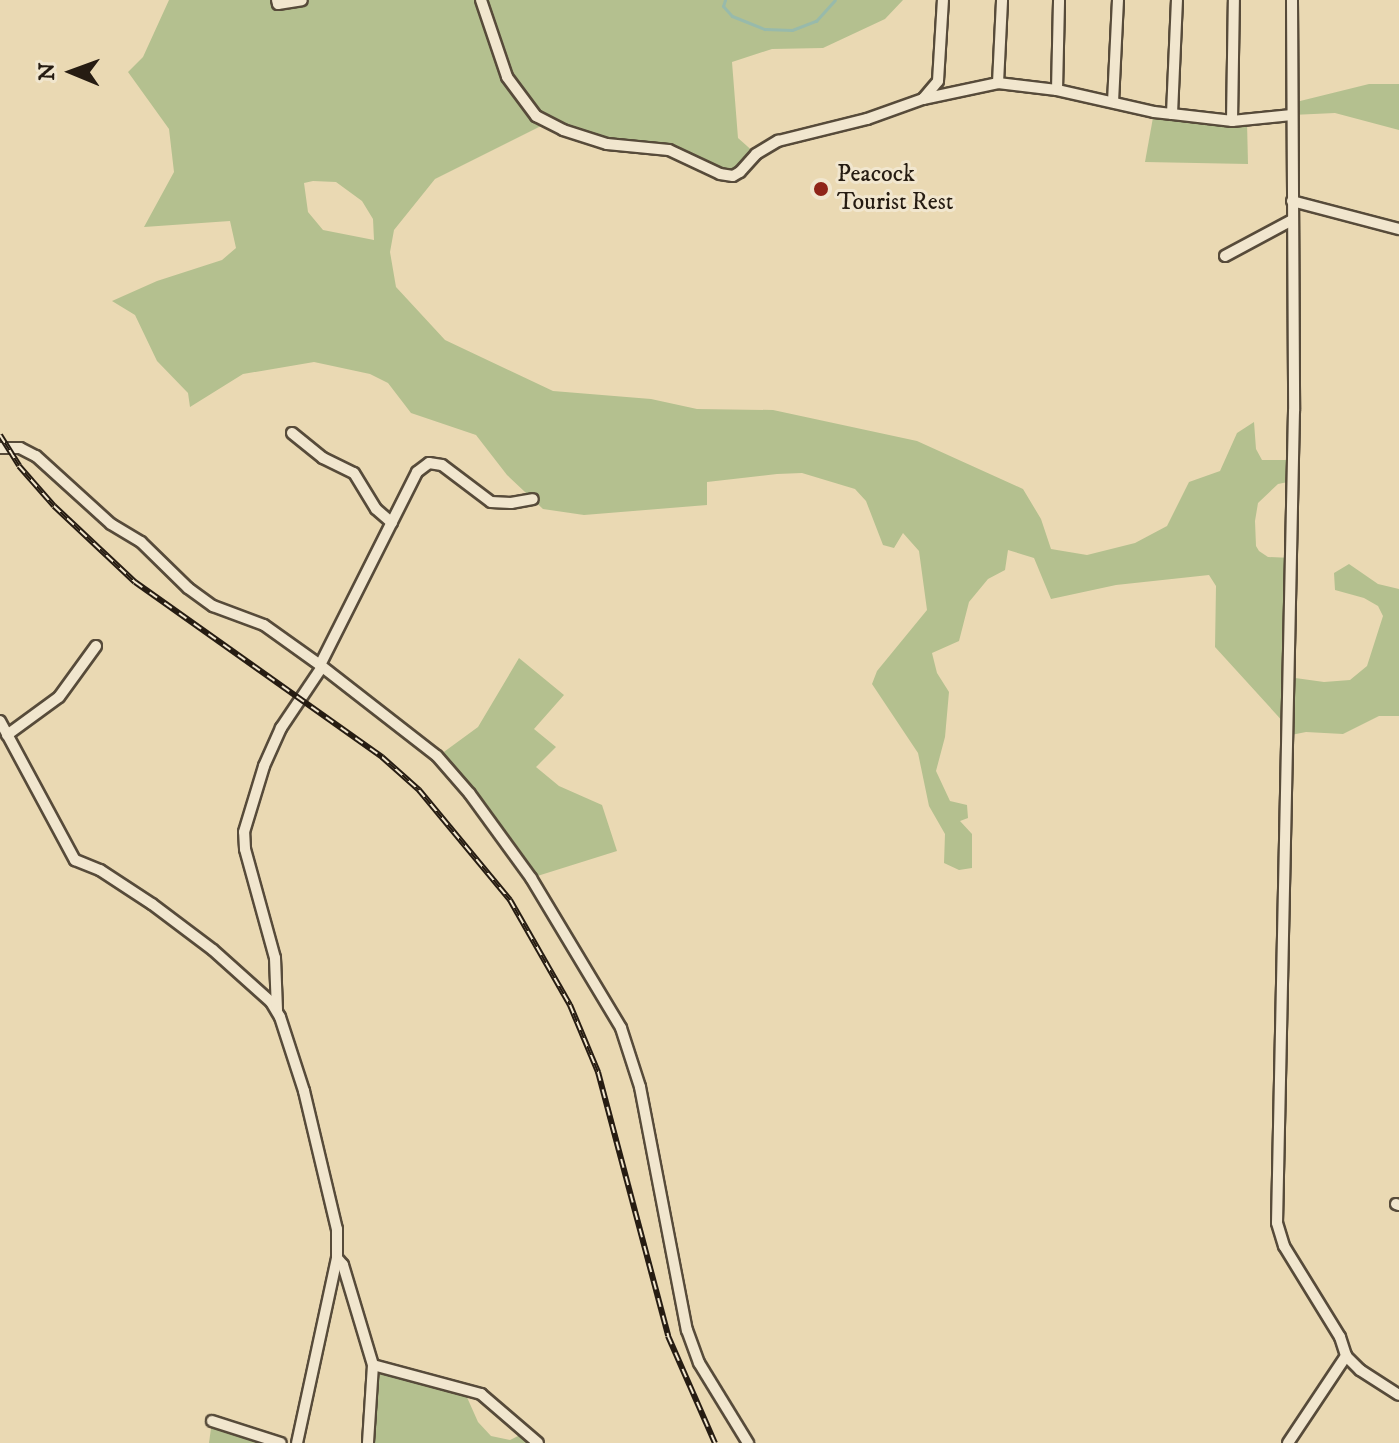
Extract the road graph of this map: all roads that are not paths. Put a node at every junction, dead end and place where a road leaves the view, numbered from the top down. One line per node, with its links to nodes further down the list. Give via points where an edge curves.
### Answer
1 (277, 0): 2 (street)
2 (302, 0)
3 (481, 0): 13 (street, via 507,77 536,116 607,144 669,150 720,174 733,176 778,141)
4 (943, 0): 13 (street, via 938,81)
5 (1002, 0): 11 (street)
6 (1059, 0): 12 (street)
7 (1118, 0): 14 (street)
8 (1177, 0): 15 (street)
9 (1234, 0): 17 (street)
10 (1292, 0): 16 (street)
11 (998, 83): 12 (street); 13 (street)
12 (1057, 90): 14 (street)
13 (923, 99)
14 (1113, 102): 15 (street)
15 (1172, 114): 17 (street)
16 (1292, 115): 17 (street); 18 (street)
17 (1232, 121)
18 (1292, 201): 19 (street); 20 (street)
19 (1292, 220): 21 (street); 32 (street, via 1294,411 1277,1223 1284,1246 1340,1337)
20 (1399, 229)
21 (1225, 256)
22 (292, 433): 25 (street, via 323,458 354,473 376,509)
23 (0, 448): 27 (street, via 20,448 36,456 188,588 213,606 264,625)
24 (533, 499): 25 (street, via 491,502 442,465 429,463 417,472)
25 (392, 523): 27 (street)
26 (96, 646): 29 (street, via 59,697)
27 (321, 666): 30 (street, via 281,728 244,832 275,958); 40 (street, via 437,756 467,791 531,878 614,1016 633,1059 687,1330 699,1363)
28 (0, 721): 29 (street)
29 (7, 735): 30 (street, via 75,860 152,904 213,950)
30 (277, 1012): 31 (street, via 304,1091 337,1229)
31 (339, 1261): 33 (street); 37 (street)
32 (1346, 1356): 34 (street); 41 (street)
33 (373, 1365): 38 (street); 39 (street, via 481,1394)
34 (1399, 1395)
35 (212, 1421): 36 (street)
36 (281, 1443)
37 (297, 1443)
38 (368, 1443)
39 (538, 1443)
40 (748, 1443)
41 (1288, 1443)

